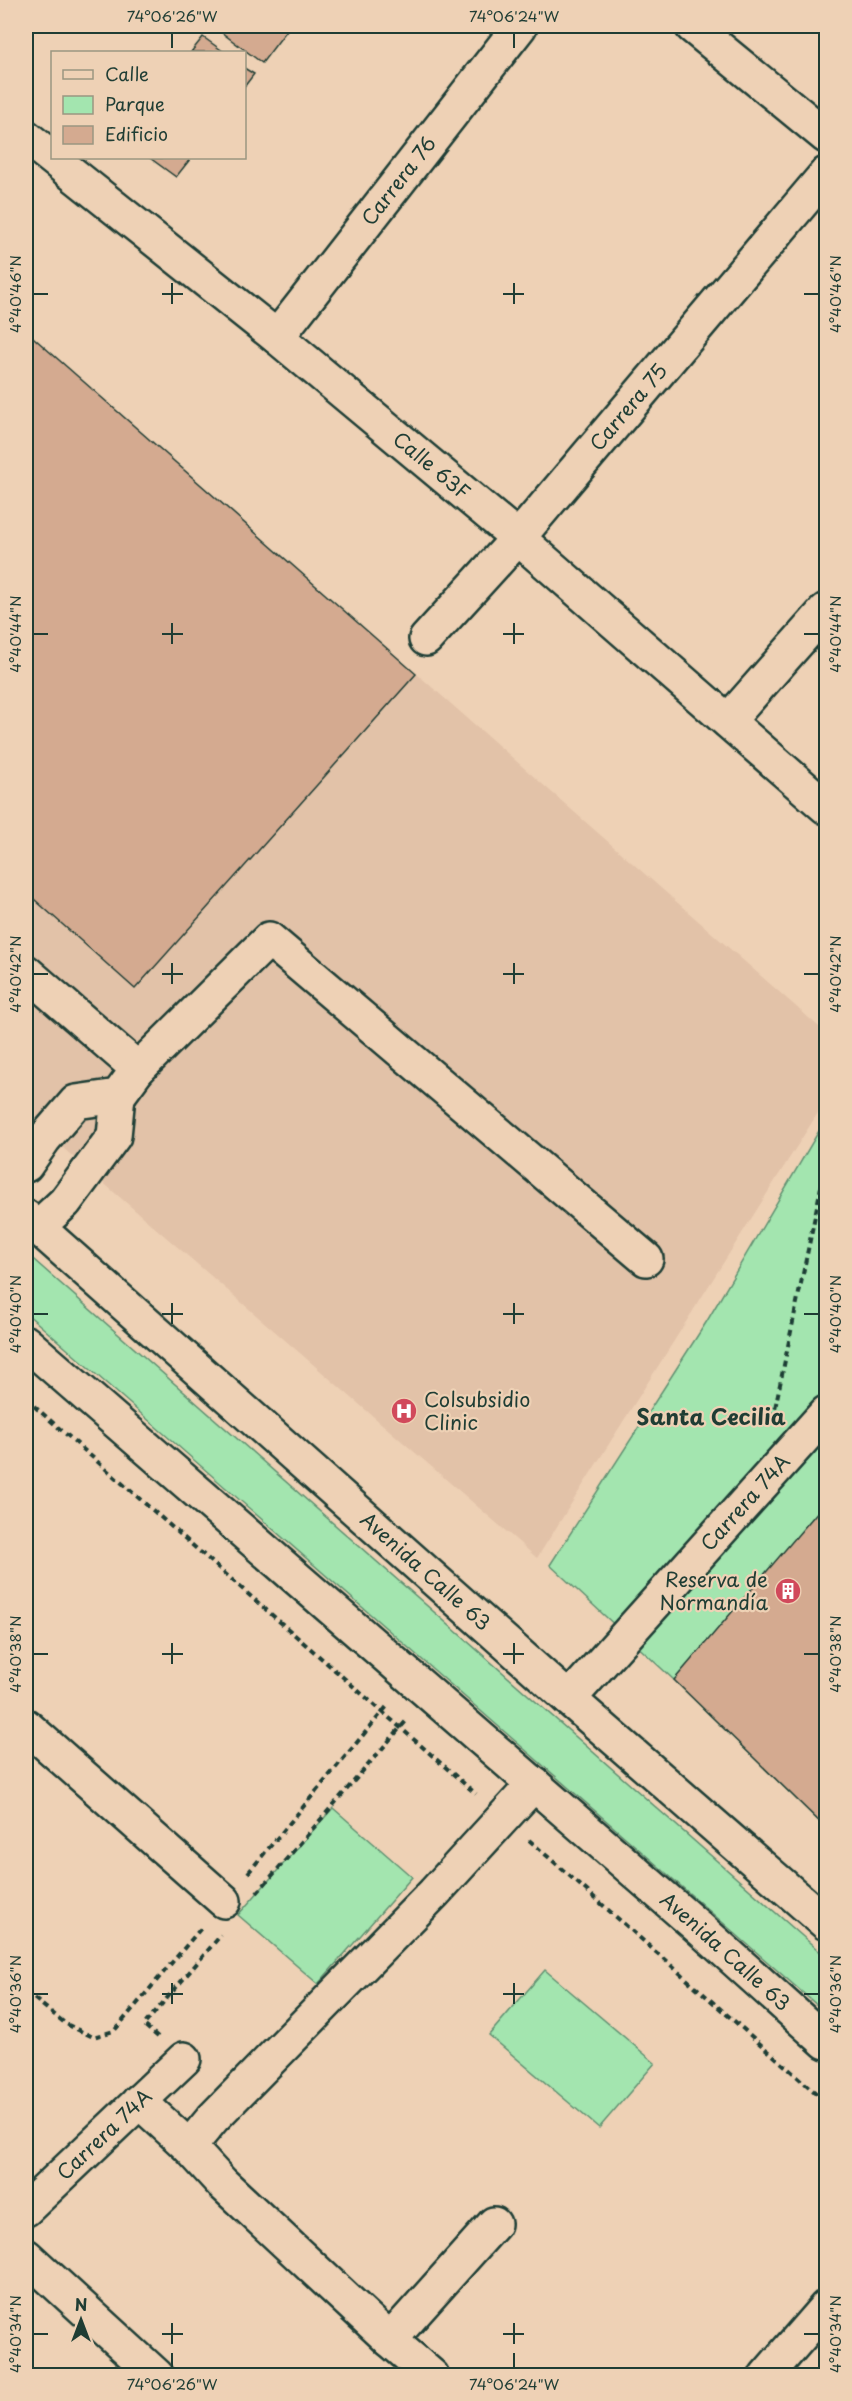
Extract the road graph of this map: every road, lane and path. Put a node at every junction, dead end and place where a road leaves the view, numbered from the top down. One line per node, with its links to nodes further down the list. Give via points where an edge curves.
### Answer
1 (520, 26): 8 (street, Carrera 76)
2 (692, 26): 3 (street)
3 (826, 136)
4 (26, 137): 5 (street, Calle 63F)
5 (51, 157)
6 (54, 159): 8 (street, Calle 63F)
7 (826, 174): 9 (street, Carrera 75)
8 (277, 337): 9 (street, Calle 63F)
9 (518, 538): 11 (street, Carrera 75); 12 (street, Calle 63F)
10 (826, 610): 12 (street)
11 (426, 639)
12 (728, 721): 13 (street, Calle 63F)
13 (826, 807)
14 (26, 972): 15 (street)
15 (138, 1069): 16 (street); 20 (street, via 269,939)
16 (118, 1096): 18 (street, via 76,1102); 19 (street, via 114,1136 64,1202)
17 (826, 1163): 24 (path)
18 (26, 1165)
19 (32, 1223): 26 (street, Avenida Calle 63)
20 (646, 1259)
21 (26, 1343): 25 (street, Avenida Calle 63)
22 (26, 1399): 28 (path)
23 (826, 1413): 26 (street, Carrera 74A)
24 (772, 1419)
25 (429, 1694): 28 (path); 29 (street, Avenida Calle 63)
26 (569, 1699): 32 (street, Avenida Calle 63)
27 (26, 1726): 31 (street)
28 (400, 1728): 30 (path); 31 (path)
29 (534, 1784): 30 (street); 33 (street, Avenida Calle 63)
30 (503, 1817): 36 (path); 37 (street)
31 (234, 1910): 34 (path, via 144,2025)
32 (826, 1923)
33 (826, 2042)
34 (184, 2059): 35 (street, Carrera 74A)
35 (139, 2101): 37 (street); 38 (street, Carrera 74A)
36 (826, 2102)
37 (189, 2147): 42 (street, via 222,2183)
38 (26, 2209)
39 (494, 2224): 42 (street)
40 (26, 2256): 43 (street)
41 (826, 2307): 45 (street)
42 (390, 2340): 44 (street)
43 (157, 2376)
44 (432, 2376)
45 (766, 2376)

